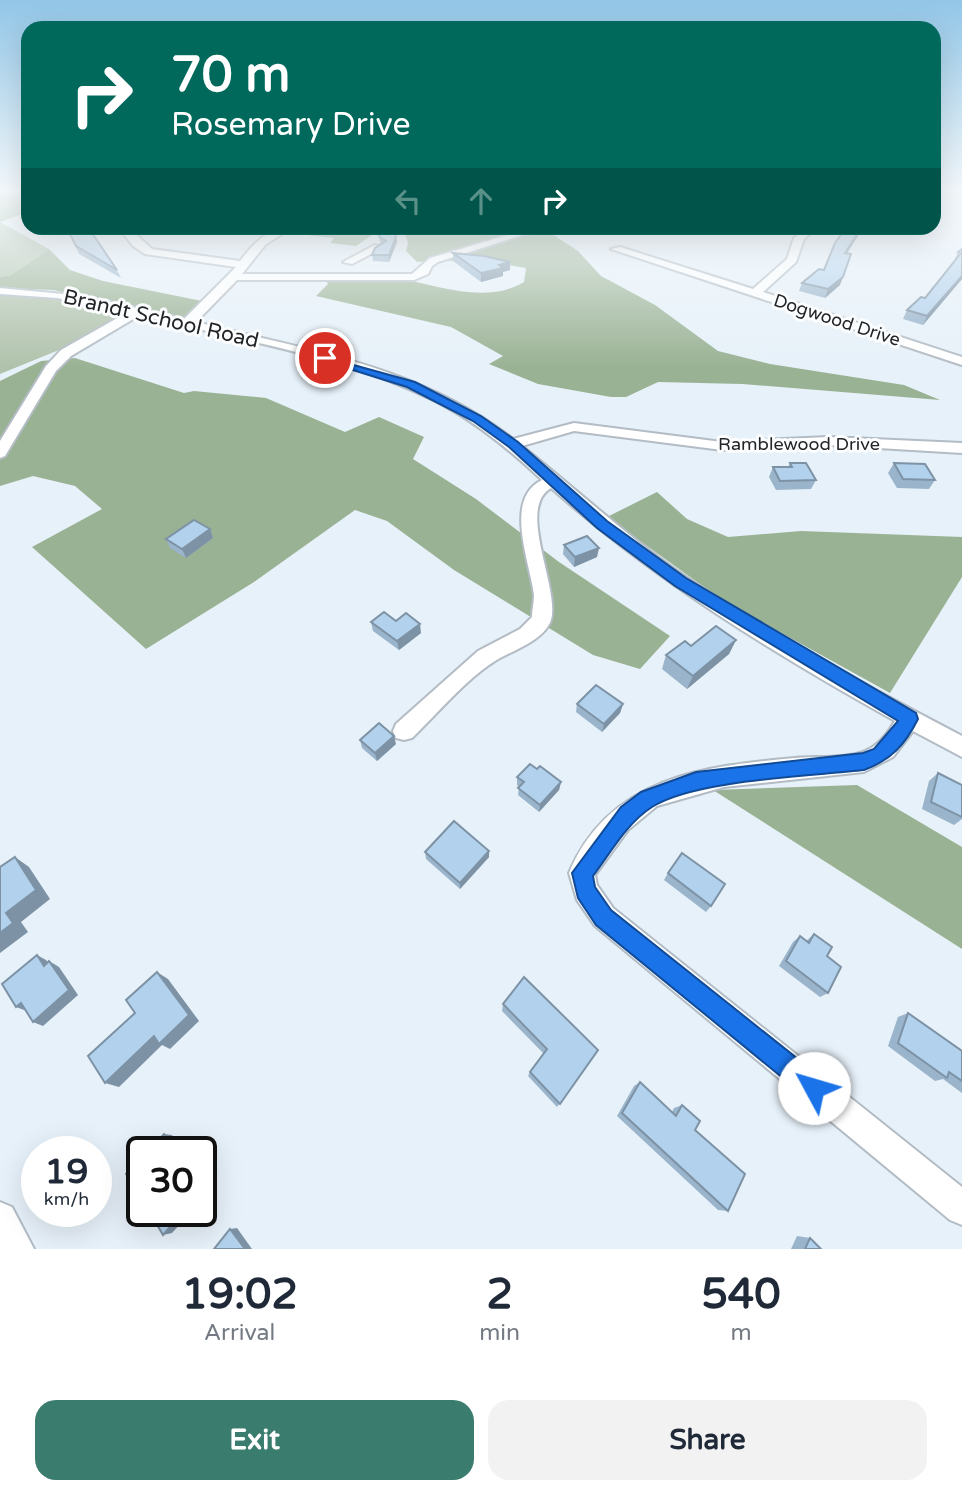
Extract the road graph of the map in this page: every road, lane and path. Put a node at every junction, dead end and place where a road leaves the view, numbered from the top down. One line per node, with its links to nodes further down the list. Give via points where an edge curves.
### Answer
1 (146, 250): 8 (street)
2 (254, 250): 8 (street)
3 (372, 250): 7 (street)
4 (466, 250): 9 (street, via 434,260 421,276 414,277)
5 (620, 250): 11 (street)
6 (795, 250): 11 (street, Dogwood Drive, via 792,260)
7 (348, 262)
8 (243, 265): 9 (street)
9 (234, 277): 13 (street)
10 (0, 291): 12 (street, Brandt School Road, via 62,295)
11 (755, 293): 15 (street, Dogwood Drive)
12 (137, 312): 13 (street, Brandt School Road); 18 (street, via 66,353 51,369)
13 (186, 324): 16 (street, Brandt School Road, via 393,378 440,398)
14 (962, 346): 15 (street)
15 (957, 360)
16 (513, 444): 17 (street, Ramblewood Drive, via 574,427 722,446 828,441); 19 (street, Brandt School Road)
17 (962, 448)
18 (0, 453)
19 (553, 481): 20 (street, Brandt School Road, via 680,582); 21 (street, via 537,490 529,507 543,596 541,620 527,634 485,657)
20 (909, 719): 22 (street, Brandt School Road); 23 (street, via 881,755 864,762 696,781 648,799 628,814 582,873 586,891 604,917)
21 (404, 730)
22 (962, 747)
23 (962, 1208)
24 (0, 1219): 25 (street)
25 (17, 1249)

